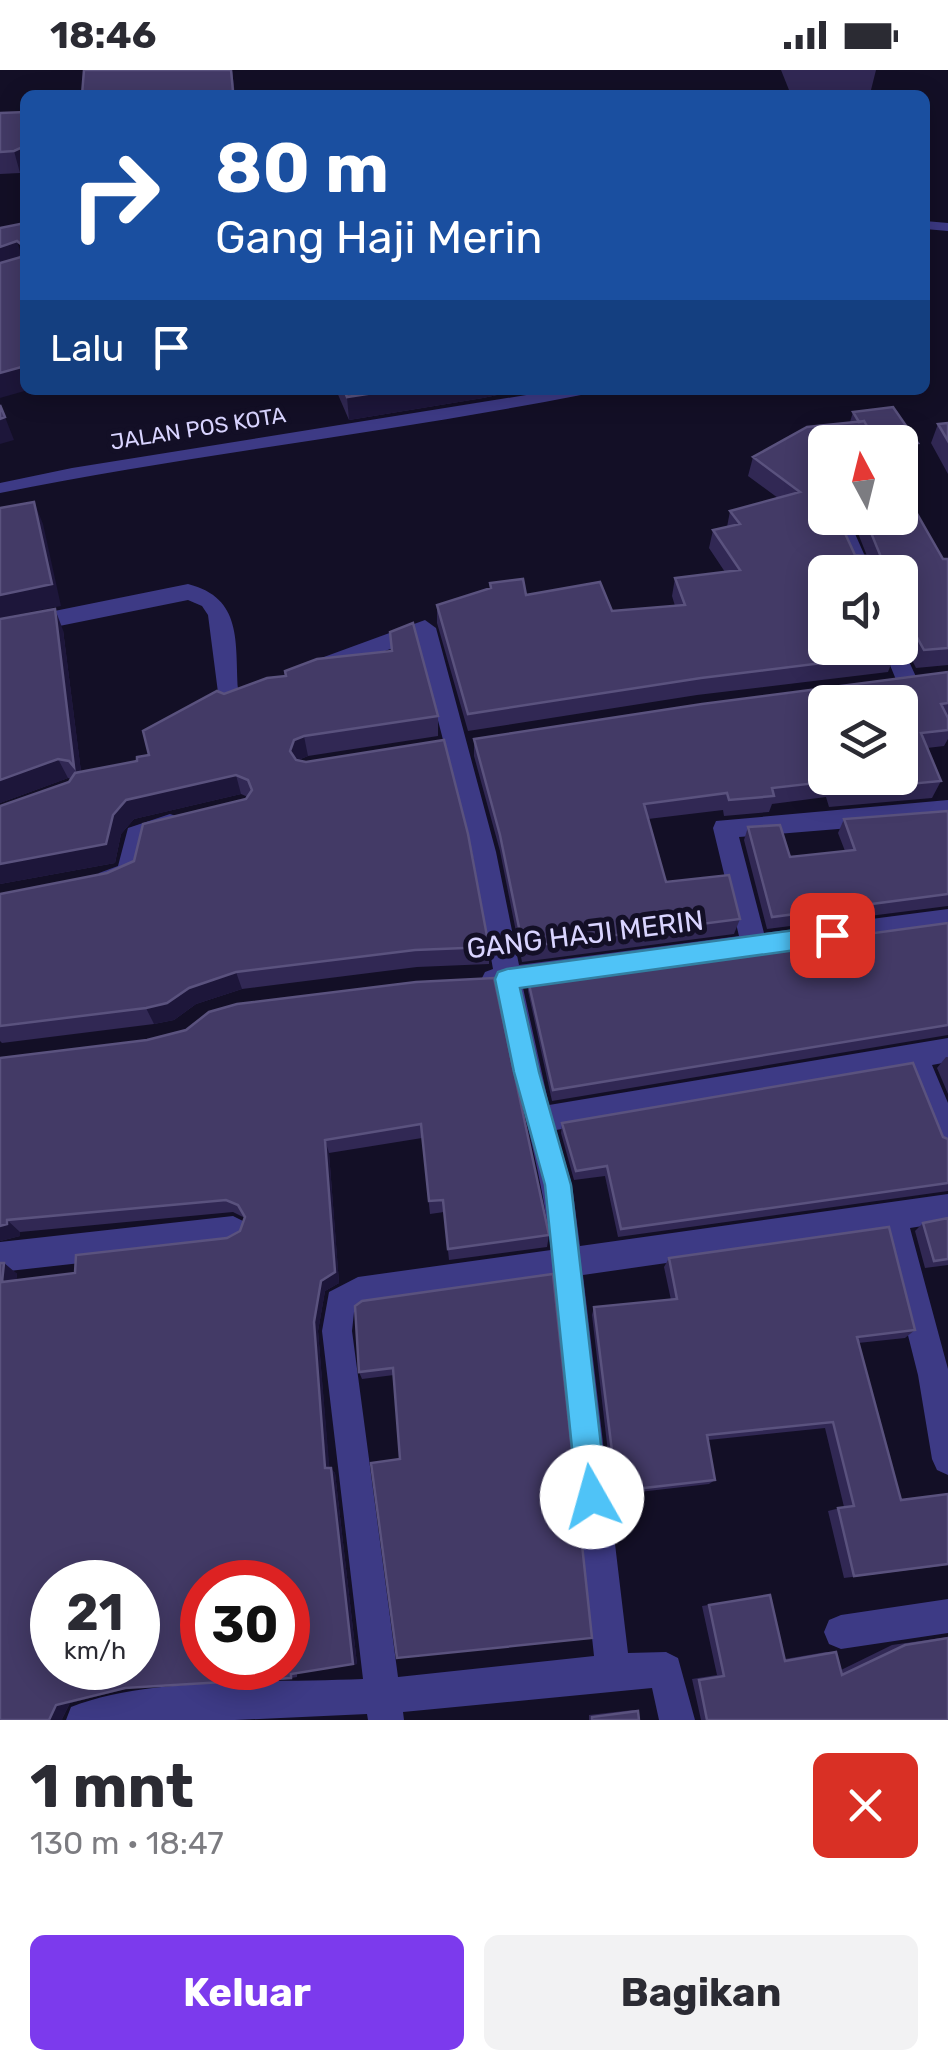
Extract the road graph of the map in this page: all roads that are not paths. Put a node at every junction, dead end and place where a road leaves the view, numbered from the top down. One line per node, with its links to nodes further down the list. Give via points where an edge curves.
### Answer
1 (557, 395): 2 (lane, JALAN POS KOTA, via 101,466)
2 (0, 488)
3 (0, 630): 7 (street, via 188,592 206,596 217,608 228,702 424,628 442,686)
4 (896, 665): 5 (street, via 897,682)
5 (934, 678)
6 (488, 742): 7 (street)
7 (445, 750): 13 (street, via 484,852)
8 (948, 810): 12 (street, via 725,828)
9 (192, 820): 10 (street, via 144,830 128,872)
10 (91, 884)
11 (948, 920): 12 (street, GANG HAJI MERIN)
12 (754, 944): 13 (street, GANG HAJI MERIN)
13 (507, 979): 14 (street, GANG HAJI MERIN); 17 (street)
14 (461, 982)
15 (948, 1050): 16 (street)
16 (916, 1057): 17 (street); 18 (street)
17 (542, 1119): 23 (street)
18 (948, 1136)
19 (948, 1208): 20 (street)
20 (892, 1215): 23 (street); 24 (street, via 934,1375)
21 (233, 1231): 22 (street)
22 (0, 1257)
23 (570, 1265): 27 (street); 28 (street, via 358,1292 340,1303 336,1331)
24 (948, 1459)
25 (948, 1616): 26 (street)
26 (841, 1632)
27 (613, 1671): 28 (street); 30 (street, via 666,1670)
28 (385, 1708): 29 (street, via 146,1706)
29 (84, 1720)
30 (677, 1720)

